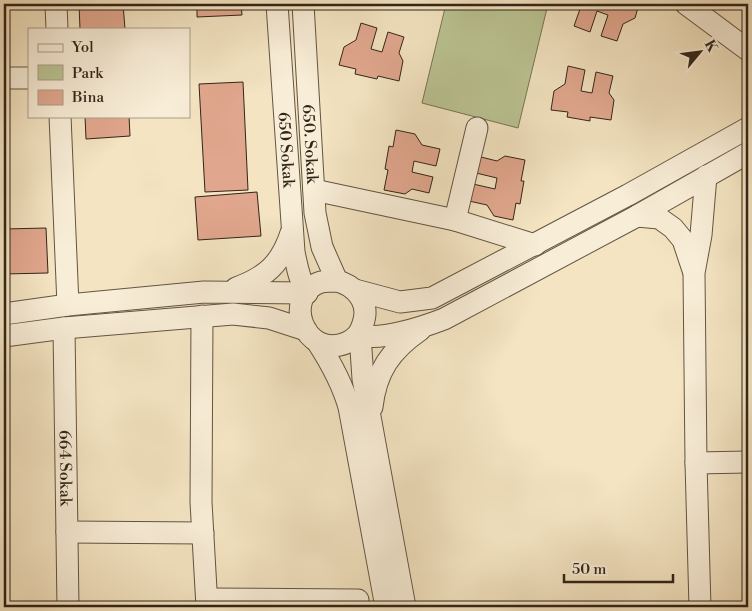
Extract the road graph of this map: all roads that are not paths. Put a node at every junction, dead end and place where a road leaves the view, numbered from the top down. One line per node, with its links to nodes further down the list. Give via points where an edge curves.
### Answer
1 (56, 4): 5 (street)
2 (277, 4): 17 (street, 650 Sokak)
3 (303, 4): 14 (street, 650. Sokak)
4 (686, 4): 6 (street)
5 (57, 28)
6 (748, 50)
7 (4, 78): 8 (street)
8 (28, 78)
9 (60, 118): 23 (street)
10 (477, 128): 16 (street)
11 (748, 128): 18 (street)
12 (748, 153): 13 (street)
13 (706, 176): 15 (street); 19 (street, via 702,235)
14 (314, 190): 16 (street); 20 (street, 650. Sokak, via 322,247)
15 (637, 216): 19 (street, via 659,218 673,228 683,240); 26 (street, via 482,300)
16 (455, 220): 18 (street)
17 (292, 228): 21 (street, via 286,249 275,266 252,282); 22 (street, 650 Sokak, via 297,271)
18 (535, 245): 20 (street, via 432,298 400,302)
19 (694, 273): 33 (street)
20 (346, 285): 22 (street, via 321,282); 28 (street, via 360,296 365,307)
21 (227, 291): 22 (street); 23 (street)
22 (308, 293): 30 (street, via 300,307 300,318)
23 (68, 305): 24 (street)
24 (4, 314)
25 (202, 316): 27 (street); 30 (street, via 233,314 269,318); 35 (street)
26 (428, 325): 28 (street, via 387,335); 31 (street, via 405,340 382,369 374,390)
27 (64, 328): 29 (street); 34 (street, 664 Sokak)
28 (360, 334): 30 (street, via 338,346 328,346); 31 (street)
29 (4, 336)
30 (312, 336): 39 (street, via 332,365 349,407)
31 (371, 422): 40 (street)
32 (748, 462): 33 (street)
33 (696, 463): 41 (street)
34 (67, 532): 35 (street); 38 (street, 664 Sokak)
35 (203, 532): 37 (street)
36 (358, 600): 37 (street)
37 (207, 603)
38 (68, 607)
39 (386, 607)
40 (405, 607)
41 (700, 607)

